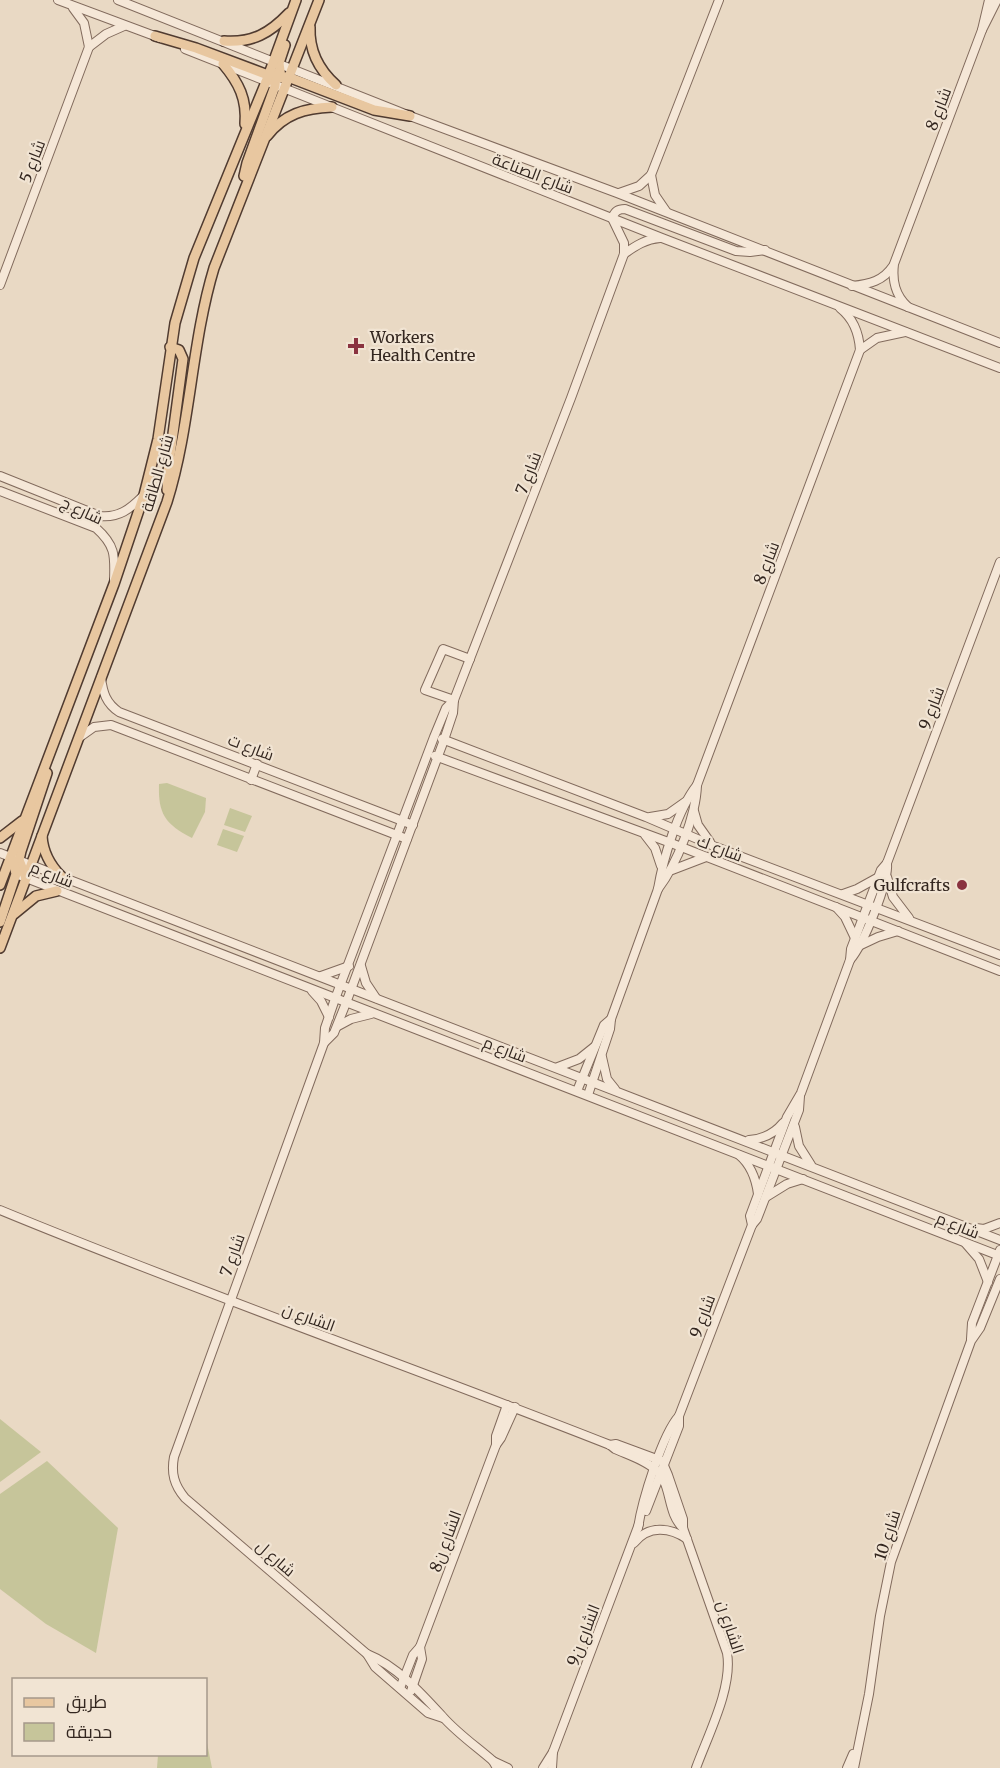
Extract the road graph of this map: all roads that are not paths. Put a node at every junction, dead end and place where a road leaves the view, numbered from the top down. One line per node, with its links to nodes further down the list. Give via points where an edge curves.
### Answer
1 (58, 0): 8 (street, شارع الصناعة)
2 (118, 0): 14 (street, شارع الصناعة)
3 (301, 0): 16 (main road)
4 (319, 0): 10 (main road, شارع الطاقة)
5 (718, 0): 24 (street)
6 (989, 0): 12 (street, شارع 8)
7 (997, 0): 12 (street, شارع 8)
8 (70, 4): 11 (street, شارع الصناعة); 15 (street, via 84,23)
9 (294, 4): 14 (main road, via 279,23 260,37); 16 (main road)
10 (310, 21): 18 (main road, شارع الطاقة); 19 (main road, via 314,56)
11 (124, 26): 13 (street, شارع الصناعة); 15 (street)
12 (982, 30): 32 (street, شارع 8)
13 (155, 36): 17 (street, شارع الصناعة); 18 (main road)
14 (224, 41): 16 (street, شارع الصناعة)
15 (89, 47): 33 (street, شارع 5)
16 (276, 62): 18 (main road); 18 (street, شارع الصناعة)
17 (223, 64): 18 (street, شارع الصناعة); 22 (main road, via 244,96)
18 (279, 78): 19 (street, شارع الصناعة); 20 (street, شارع الصناعة); 21 (main road, via 374,110); 22 (main road, شارع الطاقة); 23 (main road, شارع الطاقة); 26 (main road, via 247,163)
19 (336, 85): 21 (street, شارع الصناعة)
20 (332, 107): 23 (main road, via 291,114); 28 (street, شارع الصناعة)
21 (410, 116): 25 (street, شارع الصناعة)
22 (244, 134): 39 (main road, شارع الطاقة, via 194,258)
23 (262, 143): 26 (main road, شارع الطاقة)
24 (651, 175): 25 (street, via 639,186); 27 (street, via 659,204)
25 (617, 193): 27 (street, شارع الصناعة)
26 (242, 194): 47 (main road, شارع الطاقة, via 208,289 185,430)
27 (675, 217): 30 (street, شارع الصناعة)
28 (612, 218): 29 (street, شارع الصناعة); 30 (street, via 616,211 625,209 736,251); 31 (street, via 624,243)
29 (662, 238): 31 (street, via 651,239); 35 (street, شارع الصناعة)
30 (765, 250): 34 (street, شارع الصناعة)
31 (624, 254): 50 (street, شارع 7)
32 (894, 264): 34 (street, via 876,281); 36 (street, شارع 8, via 895,289)
33 (0, 285)
34 (851, 286): 36 (street, شارع الصناعة)
35 (836, 305): 37 (street, شارع الصناعة); 40 (street, via 856,329)
36 (909, 308): 38 (street, شارع الصناعة)
37 (907, 332): 40 (street, via 877,338); 41 (street, شارع الصناعة)
38 (1000, 343)
39 (170, 347): 45 (main road, شارع الطاقة, via 158,439); 47 (main road, via 179,350 183,359)
40 (860, 350): 61 (street, شارع 8)
41 (1000, 368)
42 (0, 476): 43 (street, شارع ج)
43 (35, 490): 45 (street, شارع ج, via 111,517 128,510); 46 (street)
44 (0, 491): 46 (street, شارع ج)
45 (144, 495): 49 (main road, شارع الطاقة)
46 (31, 502): 49 (street, شارع ج, via 96,528 106,537 115,559)
47 (167, 502): 51 (main road, شارع الطاقة)
48 (1000, 562): 87 (street, شارع 9, via 887,863 881,870)
49 (114, 584): 54 (main road, شارع الطاقة)
50 (470, 659): 52 (street, شارع 7); 52 (street, via 442,649 425,690)
51 (101, 676): 55 (main road, شارع الطاقة); 59 (street, شارع ت, via 105,698 119,712)
52 (454, 700): 53 (street, شارع 7, via 446,708); 56 (street, شارع 7)
53 (435, 737): 56 (street, شارع ك); 57 (street, شارع 7)
54 (56, 739): 65 (main road, شارع الطاقة); 80 (main road, via 44,786)
55 (77, 740): 60 (street, شارع ت, via 88,730 111,725); 70 (main road, شارع الطاقة)
56 (444, 740): 58 (street, شارع 7); 64 (street, شارع ك)
57 (428, 753): 58 (street, شارع ك); 66 (street, شارع 7)
58 (438, 757): 67 (street, شارع 7); 69 (street, شارع ك)
59 (257, 764): 60 (street); 66 (street, شارع ت)
60 (251, 780): 72 (street, شارع ت)
61 (697, 785): 62 (street, شارع 8); 63 (street, شارع 8)
62 (686, 801): 64 (street, شارع 8, via 668,814); 68 (street, شارع 8)
63 (694, 806): 71 (street, شارع 8); 77 (street, via 702,833)
64 (646, 817): 68 (street, شارع ك)
65 (23, 819): 73 (main road); 80 (main road, شارع الطاقة)
66 (402, 821): 67 (street, شارع ت); 72 (street, شارع 7)
67 (413, 825): 74 (street, شارع 7)
68 (675, 829): 71 (street, شارع ك); 75 (street, شارع 8)
69 (641, 832): 75 (street, شارع ك); 82 (street, via 655,848)
70 (42, 833): 81 (main road, شارع الطاقة); 86 (main road, via 49,861)
71 (685, 833): 76 (street, شارع 8); 77 (street, شارع ك)
72 (397, 836): 74 (street, شارع ت); 104 (street, شارع 7)
73 (0, 838)
74 (408, 839): 103 (street, شارع 7)
75 (671, 843): 76 (street, شارع ك); 82 (street, شارع 8)
76 (680, 847): 79 (street, شارع ك); 84 (street, شارع 8)
77 (716, 847): 92 (street, شارع ك)
78 (0, 853): 80 (street, شارع م)
79 (706, 857): 84 (street); 94 (street, شارع ك)
80 (15, 858): 81 (street, شارع م); 83 (main road, شارع الطاقة); 85 (main road); 88 (main road)
81 (31, 865): 86 (street, شارع م); 88 (main road, شارع الطاقة)
82 (662, 868): 90 (street, شارع 8)
83 (3, 869): 85 (street, شارع م); 89 (main road, شارع الطاقة)
84 (672, 870): 90 (street, شارع 8)
85 (16, 874): 88 (street, شارع م); 98 (main road)
86 (61, 876): 106 (street, شارع م)
87 (883, 877): 92 (street, شارع 9); 93 (street, شارع 9); 97 (street)
88 (26, 878): 91 (street, شارع م); 95 (main road, شارع الطاقة)
89 (0, 885)
90 (658, 889): 115 (street, شارع 8)
91 (57, 891): 95 (main road, via 36,896); 108 (street, شارع م)
92 (843, 894): 93 (street, شارع ك)
93 (872, 905): 96 (street, شارع 9); 97 (street, شارع ك)
94 (835, 906): 96 (street, شارع ك); 100 (street)
95 (11, 918): 101 (main road, شارع الطاقة)
96 (867, 918): 99 (street, شارع ك); 100 (street, شارع 9)
97 (910, 919): 102 (street, شارع ك)
98 (0, 922)
99 (899, 931): 100 (street); 105 (street, شارع ك)
100 (858, 941): 127 (street, شارع 9)
101 (0, 948)
102 (1000, 955)
103 (361, 964): 109 (street, شارع 7); 111 (street, via 366,983)
104 (348, 966): 106 (street); 107 (street, شارع 7)
105 (1000, 971)
106 (321, 976): 107 (street, شارع م)
107 (340, 985): 109 (street, شارع م); 110 (street, شارع 7)
108 (308, 988): 110 (street, شارع م); 114 (street)
109 (351, 989): 111 (street, شارع م); 112 (street, شارع 7)
110 (335, 999): 112 (street, شارع م); 114 (street, شارع 7)
111 (377, 999): 117 (street, شارع م)
112 (346, 1003): 113 (street, شارع م); 116 (street, شارع 7)
113 (375, 1014): 116 (street, via 358,1016); 120 (street, شارع م)
114 (329, 1017): 118 (street, شارع 7)
115 (611, 1019): 119 (street, شارع 8, via 604,1025); 121 (street, شارع 8)
116 (336, 1027): 118 (street, شارع 7)
117 (467, 1033): 120 (street); 122 (street, شارع م)
118 (324, 1043): 147 (street, شارع 7)
119 (597, 1043): 122 (street, شارع 8, via 579,1059); 123 (street, شارع 8)
120 (462, 1047): 125 (street, شارع م)
121 (602, 1054): 124 (street, شارع 8); 126 (street, via 607,1079)
122 (558, 1067): 123 (street, شارع م)
123 (583, 1078): 124 (street, شارع م); 125 (street, شارع 8)
124 (593, 1082): 126 (street, شارع م); 128 (street, شارع 8)
125 (578, 1091): 128 (street, شارع م)
126 (618, 1092): 131 (street, شارع م)
127 (801, 1093): 129 (street, شارع 9); 130 (street, شارع 9)
128 (588, 1095): 132 (street, شارع م)
129 (787, 1117): 131 (street, شارع 9, via 770,1135); 133 (street, شارع 9)
130 (794, 1123): 133 (street, شارع 9); 135 (street, via 799,1146)
131 (746, 1140): 133 (street, شارع م)
132 (732, 1151): 134 (street, شارع م); 137 (street, via 752,1170)
133 (778, 1153): 134 (street, شارع 9); 135 (street, شارع م)
134 (773, 1166): 136 (street, شارع م); 137 (street, شارع 9)
135 (812, 1166): 140 (street, شارع م)
136 (804, 1179): 137 (street); 142 (street, شارع م)
137 (761, 1197): 151 (street, شارع 9, via 750,1216 752,1225 679,1416 679,1426)
138 (0, 1210): 147 (street, الشارع ن)
139 (1000, 1223): 140 (street, via 984,1229)
140 (968, 1228): 141 (street, شارع م)
141 (1000, 1240)
142 (962, 1241): 143 (street, شارع م); 145 (street, via 979,1259)
143 (999, 1254): 145 (street, شارع 10)
144 (1000, 1279): 146 (street, شارع 10)
145 (988, 1283): 148 (street, شارع 10, via 972,1323)
146 (998, 1289): 148 (street, شارع 10)
147 (230, 1302): 149 (street, الشارع ن); 153 (street, شارع 7, via 174,1457)
148 (971, 1341): 164 (street, شارع 10, via 891,1562)
149 (511, 1406): 150 (street, الشارع ن); 157 (street, الشارع ن8)
150 (610, 1445): 151 (street, الشارع ن); 152 (street, الشارع ن)
151 (661, 1462): 152 (street, شارع 9); 154 (street, الشارع ن)
152 (657, 1471): 154 (street, الشارع ن, via 676,1521); 156 (street, الشارع ن9)
153 (173, 1478): 158 (street, شارع ل, via 185,1498)
154 (683, 1528): 155 (street, الشارع ن)
155 (687, 1540): 156 (street, via 679,1533 658,1529 647,1532); 170 (street, الشارع ن, via 729,1666)
156 (631, 1546): 165 (street, الشارع ن9)
157 (420, 1647): 159 (street, الشارع ن8); 160 (street, الشارع ن8, via 422,1659)
158 (367, 1654): 159 (street, شارع ل); 161 (street, شارع ل, via 375,1667)
159 (403, 1678): 160 (street, شارع ل); 161 (street, الشارع ن8)
160 (413, 1687): 162 (street, الشارع ن8); 163 (street, شارع ل)
161 (400, 1688): 162 (street, شارع ل)
162 (409, 1696): 163 (street, شارع ل, via 428,1713)
163 (443, 1718): 166 (street, شارع ل)
164 (858, 1745): 171 (street, شارع 10); 172 (street, شارع 10)
165 (554, 1752): 168 (street, الشارع ن9); 169 (street, الشارع ن9)
166 (495, 1765): 167 (street, شارع ل)
167 (508, 1768)
168 (543, 1768)
169 (552, 1768)
170 (696, 1768)
171 (848, 1768)
172 (854, 1768)

